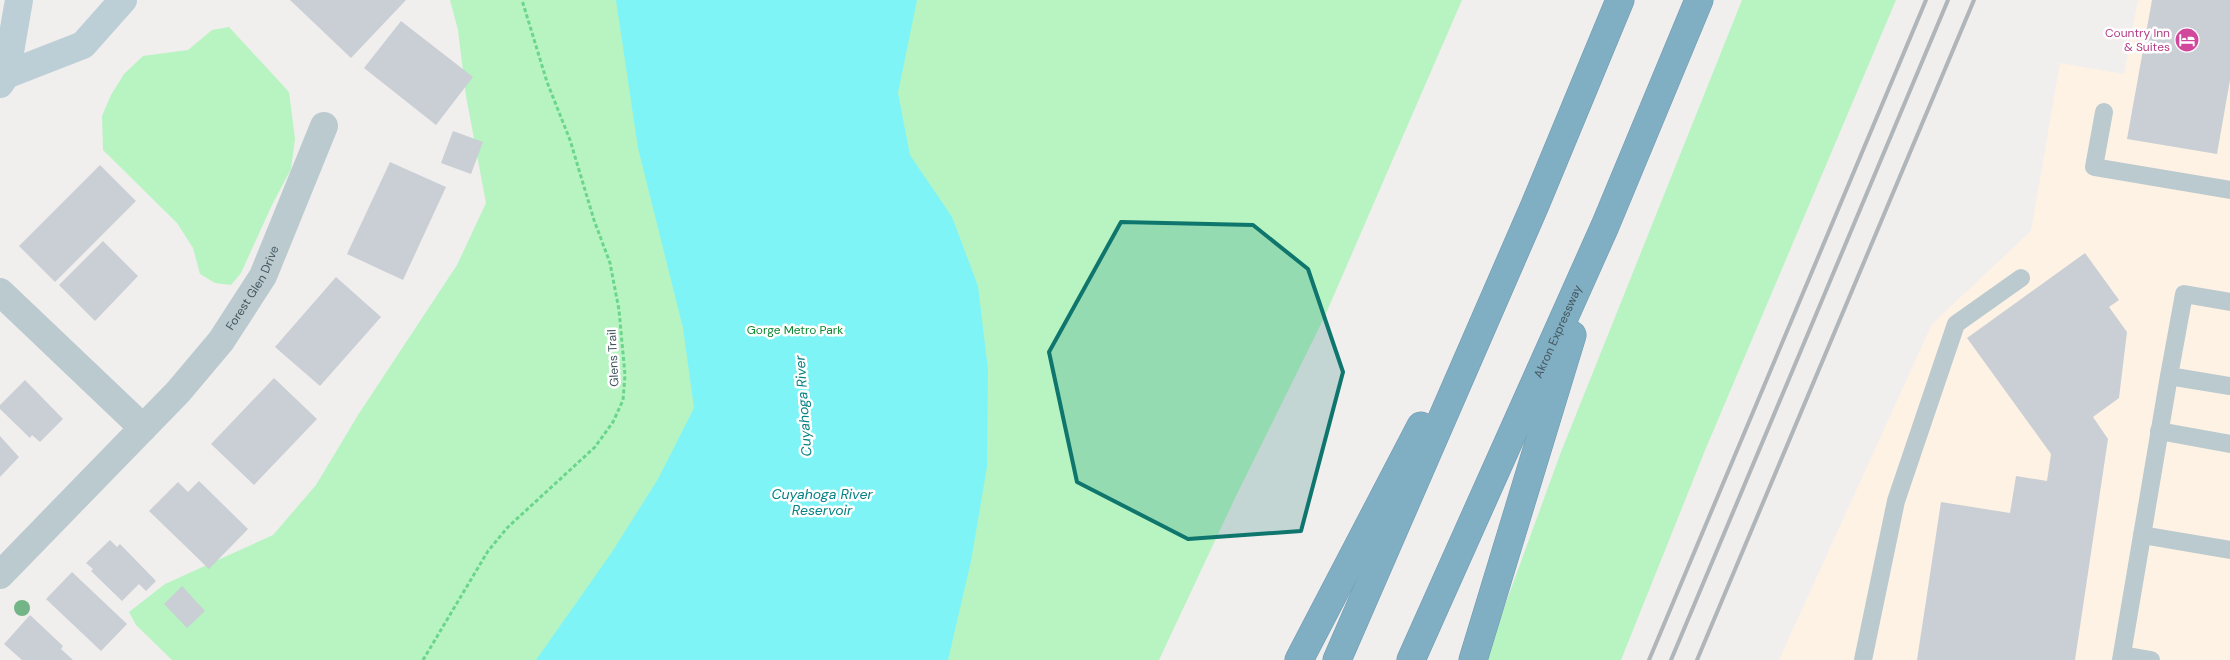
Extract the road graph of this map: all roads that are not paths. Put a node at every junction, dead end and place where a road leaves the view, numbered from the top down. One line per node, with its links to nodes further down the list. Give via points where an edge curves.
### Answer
1 (19, 0): 5 (street)
2 (124, 0): 5 (street, via 83,45)
3 (1620, 0): 9 (highway)
4 (1699, 0): 10 (highway, Akron Expressway)
5 (3, 79)
6 (2104, 112): 8 (lane, via 2094,167)
7 (324, 126): 16 (street, Forest Glen Drive, via 263,276 221,340)
8 (2230, 190)
9 (1535, 205): 23 (highway); 24 (highway)
10 (1605, 226): 25 (highway, Akron Expressway); 26 (highway)
11 (2021, 278): 27 (lane, via 1956,324 1896,501)
12 (0, 292): 16 (street)
13 (2230, 302): 14 (lane, via 2184,294)
14 (2169, 376): 15 (lane); 17 (lane)
15 (2230, 386)
16 (143, 428): 21 (street, Forest Glen Drive)
17 (2160, 431): 18 (lane); 19 (lane)
18 (2230, 444)
19 (2142, 535): 20 (lane); 22 (lane)
20 (2230, 550)
21 (0, 575)
22 (2122, 657): 28 (lane)
23 (1299, 660)
24 (1337, 660)
25 (1411, 660)
26 (1473, 660)
27 (1863, 660)
28 (2150, 660)

